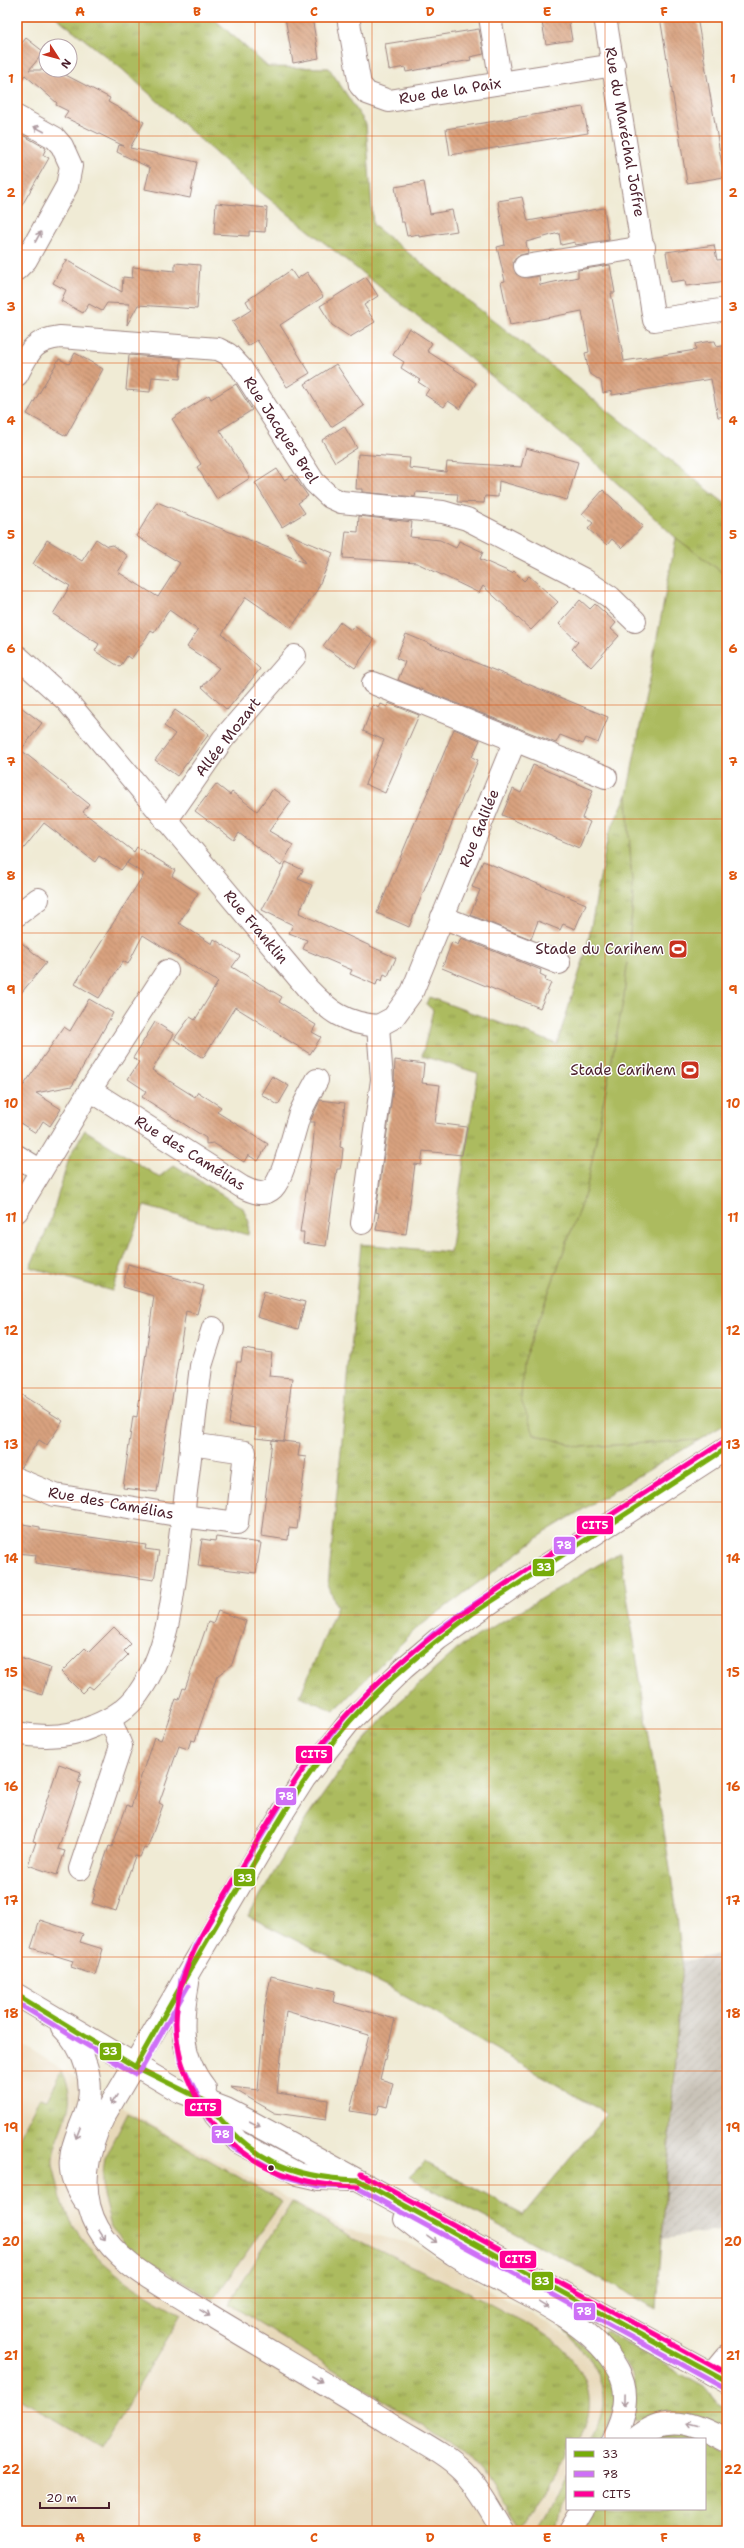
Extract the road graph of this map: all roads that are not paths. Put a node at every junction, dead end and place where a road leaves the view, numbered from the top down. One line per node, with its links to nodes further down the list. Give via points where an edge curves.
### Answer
1 (348, 17): 5 (street, Rue de la Paix, via 360,85 367,93 379,99 389,101)
2 (490, 17): 5 (street)
3 (606, 17): 4 (street, Rue du Maréchal Joffre)
4 (614, 66): 5 (street, Rue de la Paix); 7 (street, Rue du Maréchal Joffre)
5 (501, 83)
6 (17, 117): 9 (street, one-way to 6, via 26,260 67,186 71,166 62,146 55,138)
7 (644, 247): 8 (street); 10 (street, Rue du Maréchal Joffre, via 654,320)
8 (525, 266)
9 (17, 269)
10 (727, 309)
11 (17, 375): 12 (street, Rue Jacques Brel, via 32,348 40,341 60,337 218,349 228,354 241,368 314,482 330,497 353,504 432,511 467,519 583,579 610,597)
12 (635, 621)
13 (17, 656): 18 (street, Rue Franklin, via 66,700)
14 (294, 656): 18 (street, Allée Mozart, via 223,739)
15 (373, 683): 16 (street)
16 (515, 740): 17 (street); 21 (street, Rue Galilée)
17 (606, 777)
18 (166, 821): 24 (street, Rue Franklin, via 308,989 327,1008 359,1025)
19 (38, 899): 20 (street)
20 (17, 915)
21 (442, 917): 22 (street); 24 (street, Rue Galilée, via 412,992 393,1018)
22 (559, 964)
23 (167, 971): 26 (street)
24 (378, 1026): 30 (street, via 382,1080)
25 (317, 1080): 26 (street, Rue des Camélias, via 301,1112 281,1176 273,1188 264,1193 242,1188)
26 (90, 1090): 28 (street)
27 (17, 1156): 28 (street)
28 (40, 1171): 29 (street)
29 (17, 1211)
30 (362, 1223)
31 (213, 1328): 32 (street, Rue des Camélias, via 201,1366)
32 (191, 1444): 35 (street, Rue des Camélias); 35 (street, Rue des Camélias, via 245,1452 237,1523)
33 (727, 1448): 39 (street, via 472,1614 438,1639 376,1694 350,1721 304,1778)
34 (17, 1479): 35 (street, Rue des Camélias, via 55,1495)
35 (183, 1516): 36 (street, Rue des Camélias, via 168,1619 151,1675 138,1696)
36 (110, 1719): 37 (street, Rue des Camélias, via 85,1730 56,1736); 38 (street, via 121,1746)
37 (17, 1733)
38 (80, 1869)
39 (202, 1948): 42 (street); 43 (street, via 188,1981 182,2024 187,2058 196,2077)
40 (17, 1995): 41 (street)
41 (47, 2012): 42 (street); 45 (street, one-way to 45, via 70,2035 87,2066 89,2099 70,2160 77,2189)
42 (135, 2066): 43 (street, via 178,2091); 45 (street, one-way to 45, via 94,2137 87,2173)
43 (216, 2106): 44 (street, one-way to 44)
44 (358, 2180): 47 (street); 48 (street, one-way to 48, via 454,2255 543,2304 606,2352 618,2370 625,2392 624,2414)
45 (91, 2211): 53 (street, one-way to 53, via 108,2243 139,2270 461,2469 475,2486)
46 (727, 2356): 47 (street)
47 (719, 2378)
48 (613, 2438)
49 (635, 2438): 50 (street, one-way to 49, via 693,2424 670,2422 648,2429)
50 (727, 2441)
51 (572, 2510): 54 (street)
52 (582, 2510): 55 (street)
53 (503, 2531)
54 (564, 2531)
55 (570, 2531)

